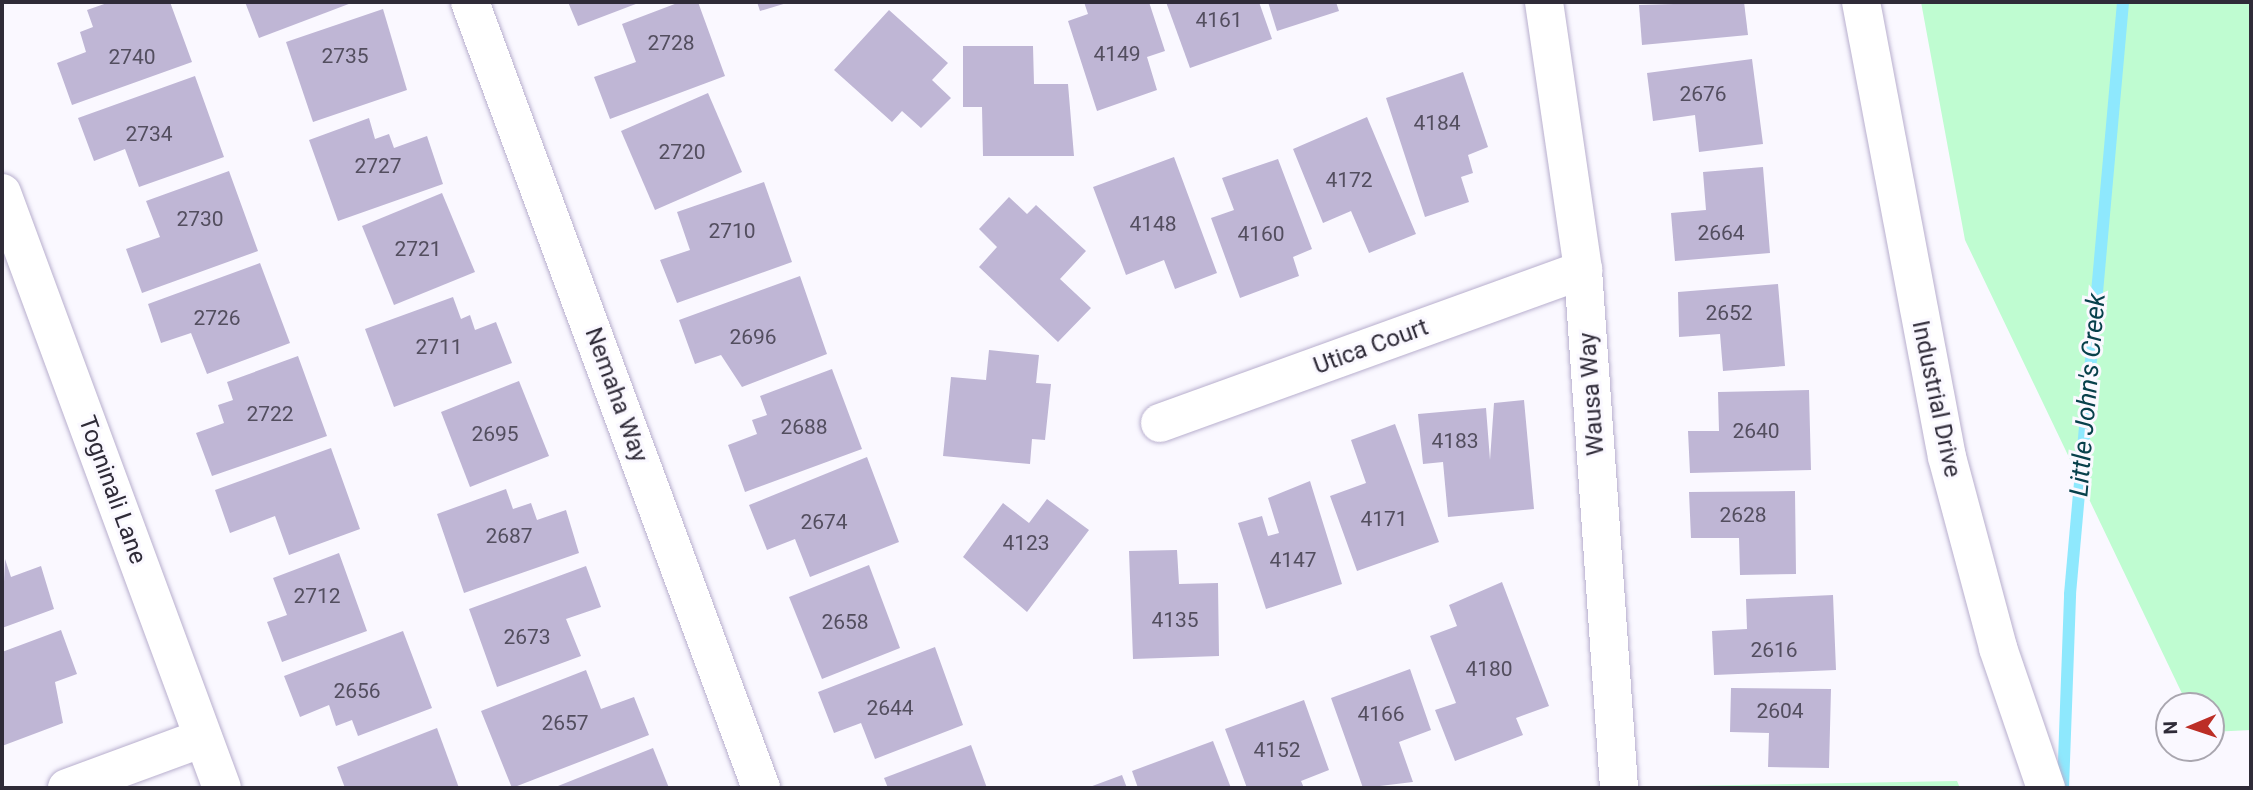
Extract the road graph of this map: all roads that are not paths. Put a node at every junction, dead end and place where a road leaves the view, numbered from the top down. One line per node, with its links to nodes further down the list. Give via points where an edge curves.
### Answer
1 (470, 2): 10 (street, Nemaha Way)
2 (1544, 2): 5 (street, Wausa Way)
3 (1861, 2): 12 (street, Industrial Drive, via 1947,457 1998,648)
4 (2, 193): 7 (street, Togninali Lane)
5 (1583, 270): 6 (street, Utica Court); 11 (street, Wausa Way)
6 (1160, 423)
7 (203, 738): 8 (street); 9 (street, Togninali Lane)
8 (67, 788)
9 (222, 788)
10 (761, 788)
11 (1619, 788)
12 (2046, 788)

